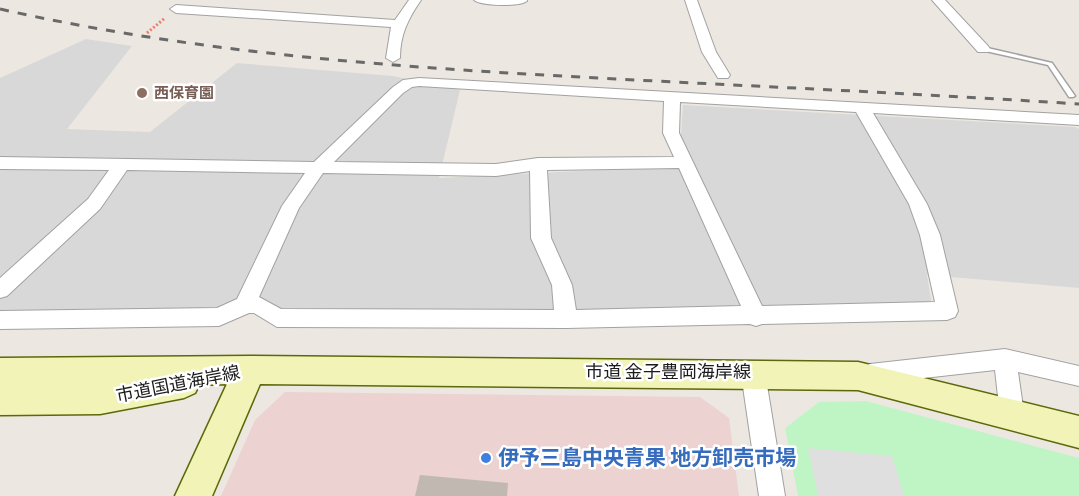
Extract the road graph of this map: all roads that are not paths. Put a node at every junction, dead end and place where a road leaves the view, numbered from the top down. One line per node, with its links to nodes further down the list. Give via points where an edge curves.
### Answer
1 (415, 0): 7 (street)
2 (480, 0): 5 (street)
3 (691, 0): 10 (street)
4 (938, 0): 8 (street)
5 (520, 1)
6 (176, 9): 7 (street)
7 (398, 24): 9 (street)
8 (983, 49): 12 (lane, via 1050,64)
9 (393, 58)
10 (723, 75)
11 (672, 96): 13 (street); 15 (street, via 670,133); 19 (street, via 408,83)
12 (1071, 96)
13 (862, 108): 14 (street); 22 (street, via 918,204 930,235 947,311)
14 (1079, 120)
15 (685, 162): 17 (street); 22 (street)
16 (0, 163): 18 (street)
17 (538, 164): 19 (street, via 496,170); 23 (street, via 541,238 562,285)
18 (122, 165): 19 (street); 20 (street, via 94,204)
19 (318, 168): 21 (street, via 291,206)
20 (0, 290)
21 (245, 304): 23 (street, via 261,305 277,318); 24 (street, via 219,317)
22 (756, 317): 23 (street)
23 (566, 319)
24 (0, 320)
25 (1005, 359): 29 (street); 30 (street); 32 (street)
26 (250, 370): 27 (street, 市道国道海岸線); 28 (street, 市道 金子豊岡海岸線); 31 (street, 市道国道海岸線, via 100,399); 34 (street)
27 (0, 372)
28 (753, 373): 29 (street, 市道 金子豊岡海岸線); 35 (street)
29 (858, 376): 32 (street, 市道 金子豊岡海岸線)
30 (1079, 376)
31 (0, 400)
32 (1012, 414): 33 (street, 市道 金子豊岡海岸線)
33 (1079, 432)
34 (193, 496)
35 (772, 496)

